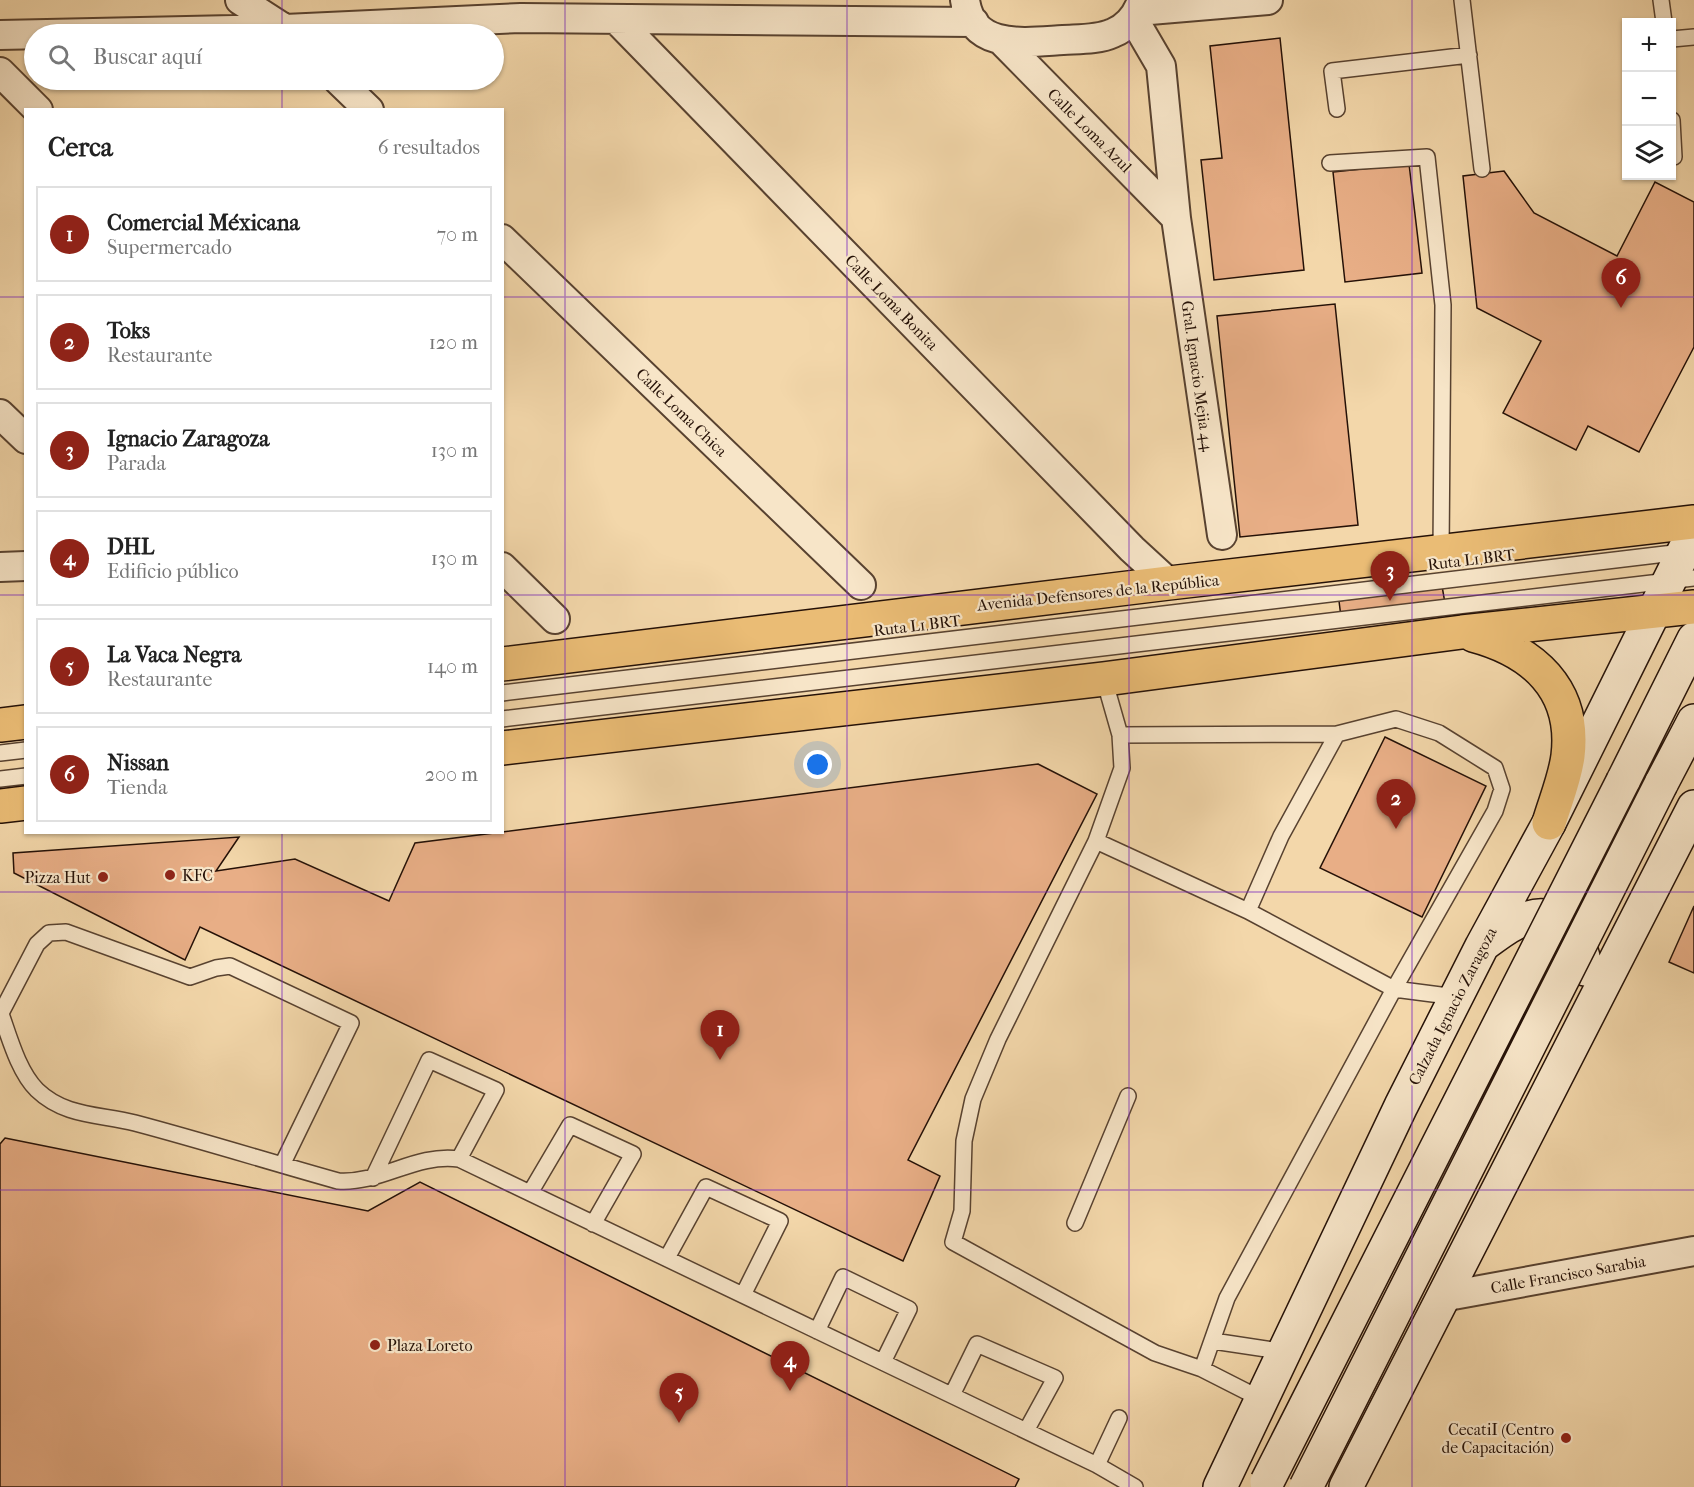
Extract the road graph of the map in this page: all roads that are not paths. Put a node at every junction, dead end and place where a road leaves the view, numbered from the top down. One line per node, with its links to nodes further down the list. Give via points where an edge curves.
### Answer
1 (240, 0): 9 (street)
2 (1268, 0): 5 (street)
3 (1462, 0): 16 (lane)
4 (1661, 0): 7 (lane)
5 (1138, 10): 15 (street, via 1112,34); 24 (street, Gral. Ignacio Mejia 44, via 1161,66)
6 (969, 11): 8 (street); 15 (street, Calle Loma Azul, via 987,35)
7 (1663, 18)
8 (616, 19): 10 (street, via 521,18); 34 (street, Calle Loma Bonita)
9 (276, 24)
10 (421, 24)
11 (0, 35): 12 (street)
12 (24, 35)
13 (1694, 37): 14 (lane)
14 (1676, 39)
15 (1003, 42): 24 (street, Calle Loma Azul)
16 (1469, 56): 21 (lane, via 1332,71); 23 (lane)
17 (0, 72): 19 (street)
18 (348, 90): 20 (street)
19 (36, 108)
20 (367, 108)
21 (1337, 109)
22 (1330, 163): 29 (lane, via 1427,157 1443,305)
23 (1482, 169)
24 (1176, 218): 28 (street, Gral. Ignacio Mejia 44)
25 (504, 241): 35 (street, Calle Loma Chica)
26 (0, 414): 27 (street)
27 (24, 437)
28 (1221, 535)
29 (1441, 552): 30 (main road, Avenida Defensores de la República); 34 (main road, Avenida Defensores de la República)
30 (1688, 552): 37 (main road, Calzada Ignacio Zaragoza); 43 (lane, Ruta L1 BRT); 44 (lane)
31 (24, 566): 32 (street)
32 (0, 567)
33 (504, 569): 38 (street)
34 (1169, 583): 41 (main road, Avenida Defensores de la República)
35 (861, 585)
36 (1694, 608): 37 (main road)
37 (1654, 610): 39 (main road); 58 (main road, Calzada Ignacio Zaragoza)
38 (555, 619)
39 (1462, 632): 42 (main road); 58 (main road, via 1511,647 1533,662 1550,680 1563,706 1569,736 1568,758)
40 (1694, 639): 87 (main road, bridge)
41 (504, 664)
42 (1104, 679): 49 (lane); 50 (main road)
43 (504, 693)
44 (504, 719)
45 (1694, 721): 90 (main road, bridge)
46 (24, 722): 47 (main road)
47 (0, 725)
48 (1337, 734): 49 (lane); 60 (lane, via 1281,836); 62 (lane, via 1396,719 1439,733 1495,768 1502,789 1495,811)
49 (1120, 735): 59 (lane, via 1122,768)
50 (504, 748)
51 (24, 750): 52 (lane)
52 (0, 753)
53 (24, 776): 54 (lane)
54 (0, 779)
55 (24, 803): 56 (main road)
56 (0, 806)
57 (1694, 807): 64 (main road)
58 (1549, 823): 61 (main road, Calzada Ignacio Zaragoza)
59 (1096, 841): 60 (lane); 81 (lane, via 998,1039 973,1099 964,1141 962,1212 953,1242 1155,1353)
60 (1248, 911): 62 (lane)
61 (1482, 946): 63 (main road, Calzada Ignacio Zaragoza); 64 (main road, via 1505,928 1529,917 1554,918 1573,933 1584,955)
62 (1394, 989): 63 (lane); 78 (lane, via 1227,1298)
63 (1456, 997): 79 (main road, Calzada Ignacio Zaragoza)
64 (1590, 1006): 76 (main road)
65 (0, 1012): 68 (lane, via 18,1060 36,1089 57,1105); 68 (lane, via 37,944 49,933 66,932 190,977 230,966 351,1023)
66 (1128, 1096): 71 (lane)
67 (459, 1159): 69 (lane, via 430,1158); 69 (lane, via 496,1090 429,1060); 70 (lane)
68 (282, 1165): 69 (lane, via 338,1181)
69 (373, 1178)
70 (530, 1193): 72 (lane); 72 (lane, via 570,1125 633,1154)
71 (1075, 1223)
72 (593, 1224): 74 (lane)
73 (1694, 1251): 76 (street, Calle Francisco Sarabia)
74 (667, 1258): 75 (lane); 75 (lane, via 706,1187 780,1221)
75 (743, 1295): 77 (lane)
76 (1442, 1297): 91 (main road)
77 (817, 1331): 80 (lane); 80 (lane, via 843,1277 909,1309)
78 (1213, 1341): 79 (lane); 81 (lane)
79 (1286, 1352): 83 (main road, Calzada Ignacio Zaragoza)
80 (883, 1362): 82 (lane)
81 (1202, 1369): 83 (lane)
82 (952, 1395): 85 (lane); 85 (lane, via 977,1344 1055,1378)
83 (1263, 1400): 89 (main road, Calzada Ignacio Zaragoza)
84 (1119, 1418): 86 (lane)
85 (1026, 1431): 86 (lane)
86 (1097, 1465): 88 (lane)
87 (1266, 1484)
88 (1135, 1487)
89 (1220, 1487)
90 (1306, 1487)
91 (1346, 1487)

